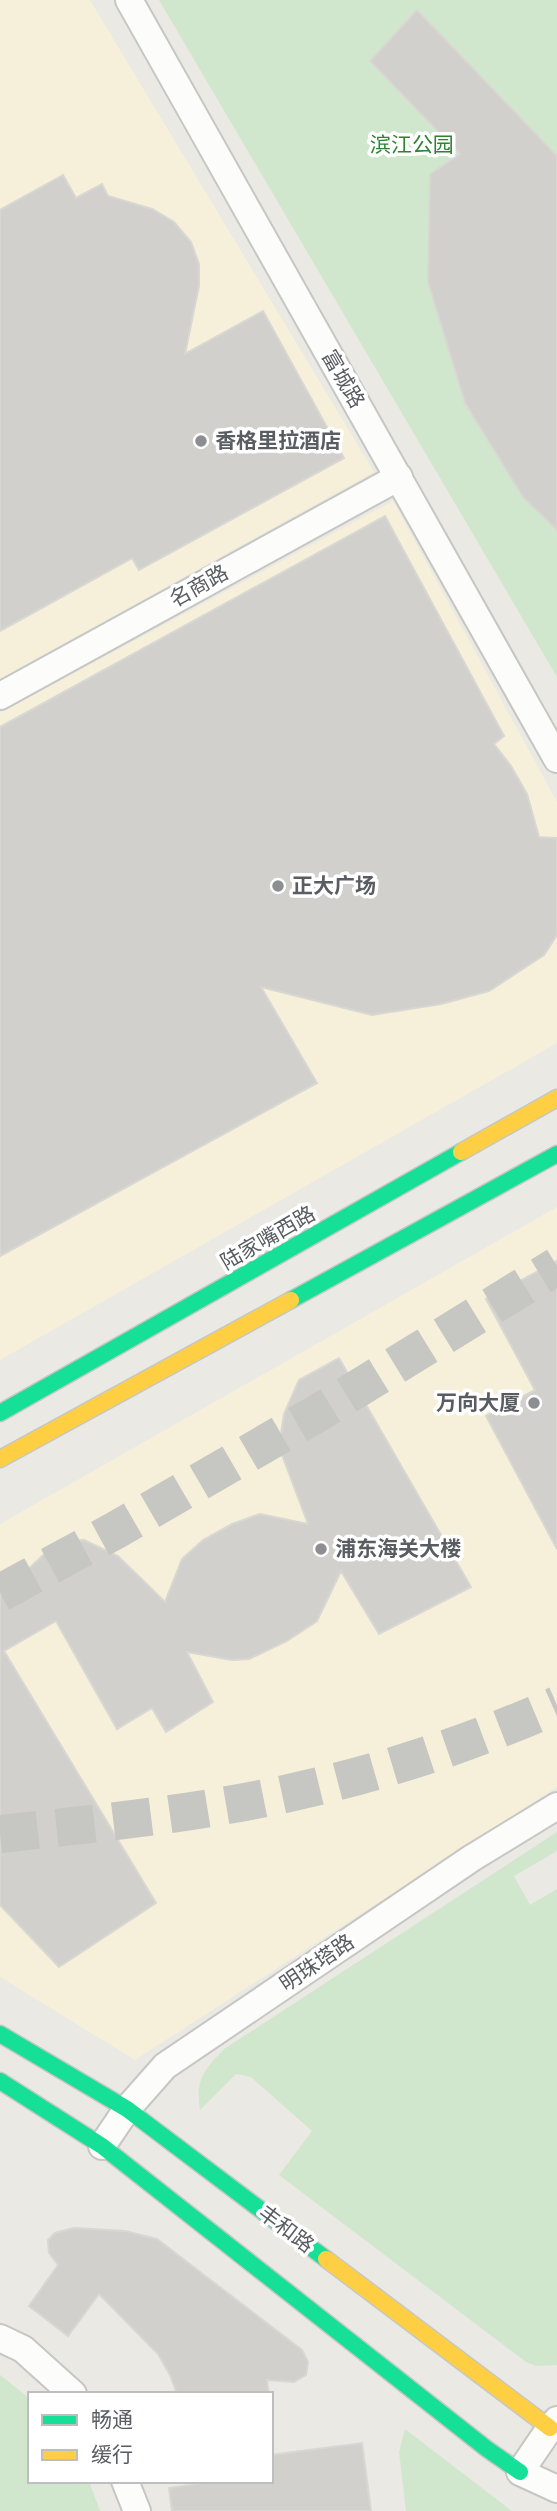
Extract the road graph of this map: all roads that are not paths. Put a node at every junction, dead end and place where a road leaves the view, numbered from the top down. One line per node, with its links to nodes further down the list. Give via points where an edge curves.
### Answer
1 (129, 0): 2 (street, 富城路)
2 (399, 477): 3 (street, 名商路); 4 (street, 富城路)
3 (0, 696)
4 (557, 759)
5 (557, 1098): 7 (street, 陆家嘴西路)
6 (557, 1154): 8 (street)
7 (0, 1413)
8 (0, 1459)
9 (557, 1805): 12 (street, 明珠塔路, via 164,2066)
10 (0, 2034): 12 (street, 丰和路)
11 (0, 2081): 13 (street)
12 (127, 2109): 13 (street, 明珠塔路); 16 (street, 丰和路)
13 (102, 2146): 17 (street)
14 (0, 2338): 15 (street, via 23,2349)
15 (71, 2392)
16 (555, 2430): 17 (street)
17 (520, 2472): 19 (street)
18 (126, 2483): 20 (street)
19 (557, 2489)
20 (137, 2511)

